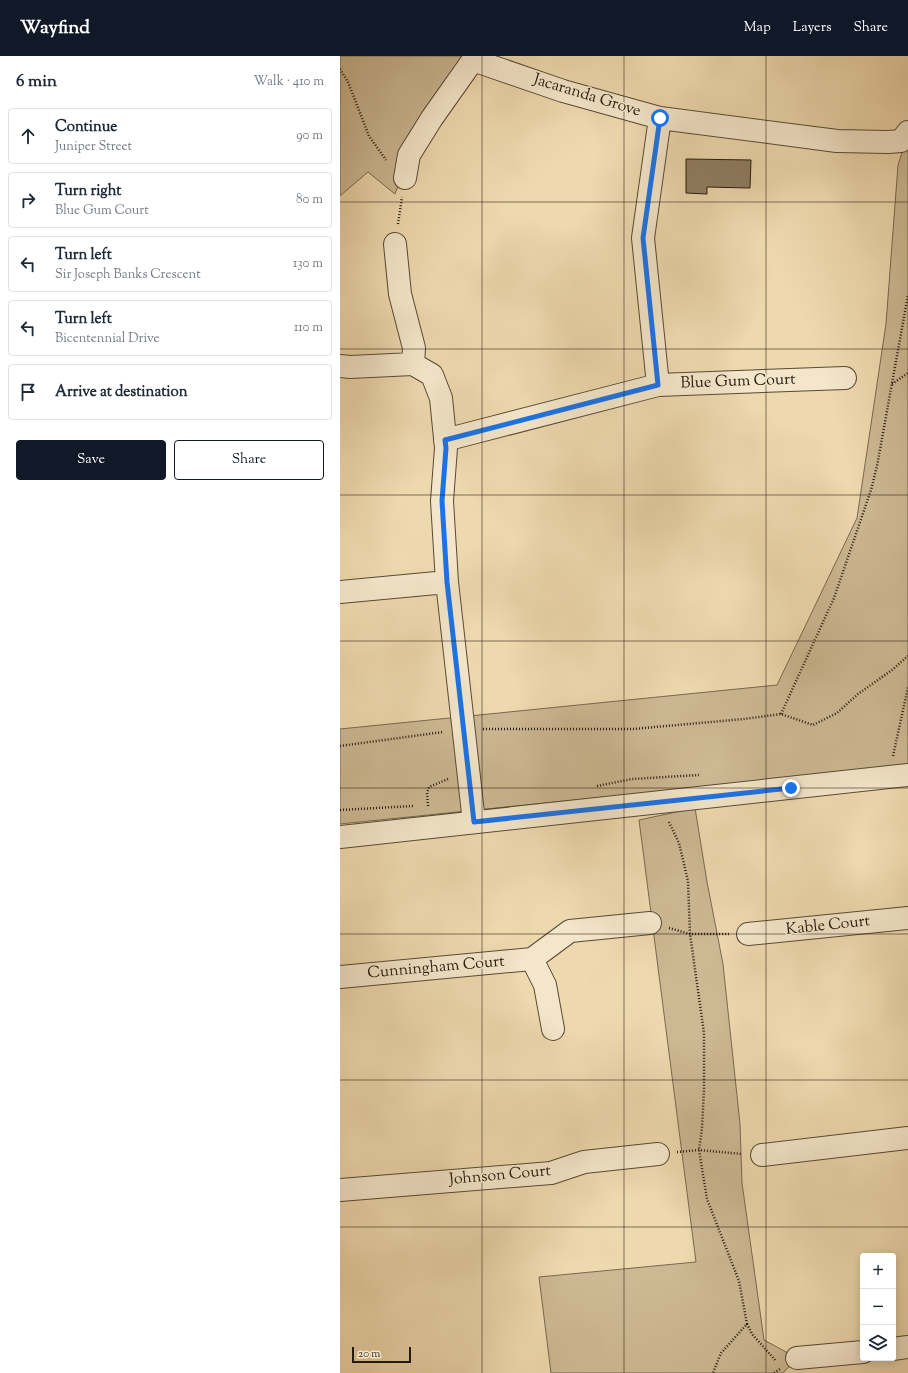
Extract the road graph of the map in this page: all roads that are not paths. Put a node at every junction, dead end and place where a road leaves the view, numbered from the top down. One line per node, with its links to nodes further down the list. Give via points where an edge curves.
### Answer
1 (660, 118): 2 (street, Jacaranda Grove, via 837,141 901,141); 3 (street, Jacaranda Grove, via 563,91 473,60 408,155); 8 (street, via 643,238)
2 (908, 132)
3 (405, 178)
4 (395, 244): 5 (street, via 400,294 414,348)
5 (413, 364): 6 (street); 9 (street, via 432,375 441,398)
6 (340, 366)
7 (845, 378): 8 (street, Blue Gum Court)
8 (658, 385): 9 (street, Blue Gum Court)
9 (445, 440): 10 (street, via 442,501)
10 (447, 582): 11 (street); 13 (street)
11 (340, 592)
12 (908, 775): 13 (street)
13 (474, 822): 14 (street)
14 (340, 837)
15 (908, 918): 17 (street, Kable Court)
16 (650, 923): 18 (street, via 570,931)
17 (748, 934)
18 (532, 959): 19 (street, Cunningham Court); 20 (street, via 545,985)
19 (340, 976)
20 (553, 1029)
21 (908, 1138): 23 (street)
22 (658, 1154): 24 (street, Johnson Court, via 584,1162 552,1172)
23 (762, 1155)
24 (340, 1190)
25 (908, 1347): 26 (street)
26 (896, 1349)
27 (860, 1352): 28 (street)
28 (787, 1360)

